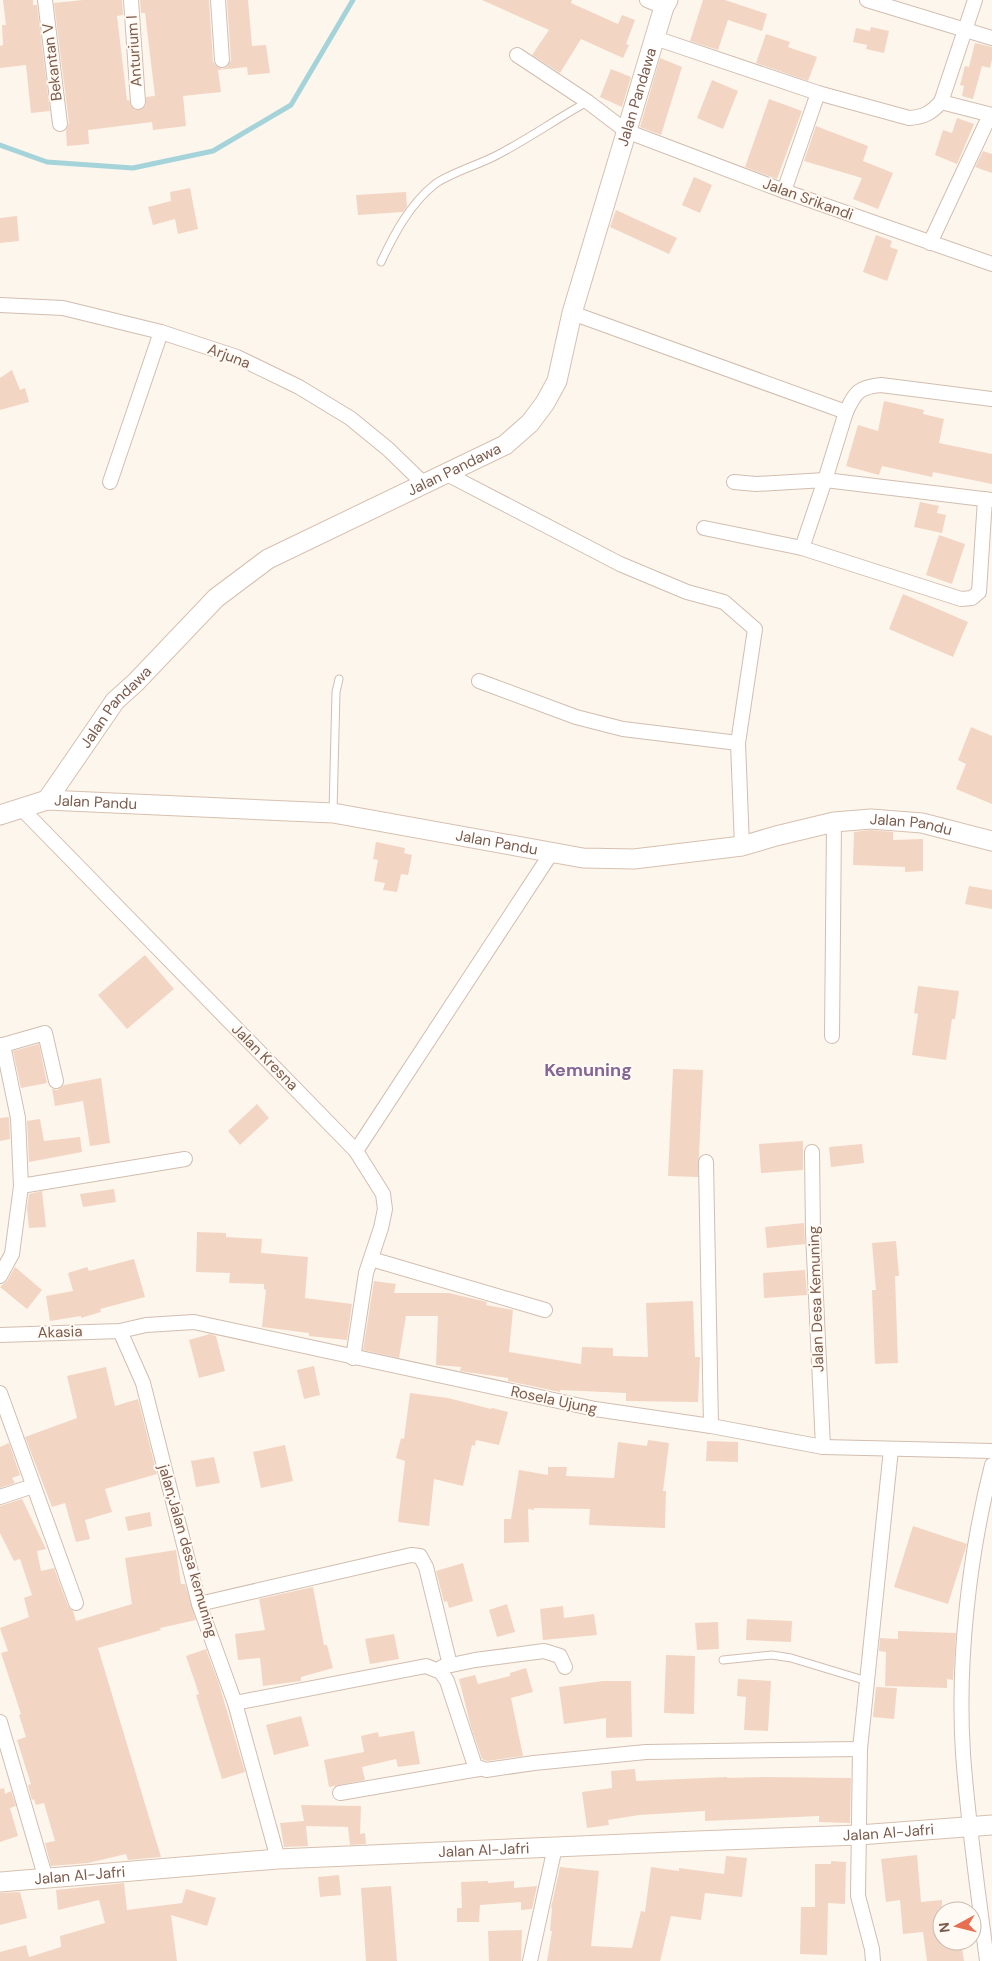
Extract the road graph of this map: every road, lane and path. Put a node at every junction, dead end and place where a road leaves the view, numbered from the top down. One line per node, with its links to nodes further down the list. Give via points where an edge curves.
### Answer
1 (45, 0): 18 (street, Bekantan V)
2 (131, 0): 14 (street, Anturium I)
3 (218, 0): 12 (street)
4 (647, 0): 7 (street)
5 (867, 0): 8 (street)
6 (975, 0): 8 (street)
7 (666, 4): 9 (street, Jalan Pandawa)
8 (964, 30): 10 (street); 16 (street)
9 (655, 38): 13 (street); 19 (street, Jalan Pandawa)
10 (992, 38)
11 (517, 55): 15 (street, Jalan Srikandi)
12 (222, 60)
13 (818, 93): 16 (street, via 909,118 931,112); 20 (street)
14 (138, 102)
15 (588, 102): 19 (street, Jalan Srikandi); 22 (lane, via 493,158 436,184 396,230)
16 (941, 102): 17 (street)
17 (991, 115): 21 (street)
18 (60, 124)
19 (626, 131): 20 (street, Jalan Srikandi); 25 (street, Jalan Pandawa)
20 (784, 191): 21 (street, Jalan Srikandi)
21 (930, 243): 23 (street, Jalan Srikandi)
22 (381, 262)
23 (992, 264)
24 (0, 305): 26 (street, Arjuna, via 62,308)
25 (572, 313): 28 (street); 29 (street, Jalan Pandawa, via 558,382 530,423 505,445)
26 (161, 332): 31 (street); 33 (street, Arjuna, via 237,357 299,387 350,418 388,448)
27 (992, 399): 28 (street, via 867,386 854,396)
28 (846, 412): 30 (street)
29 (446, 474): 33 (street, Jalan Pandawa); 39 (street, via 620,564 687,592 724,602 741,615 754,629)
30 (825, 480): 32 (street); 34 (street); 36 (street)
31 (110, 482)
32 (734, 482)
33 (424, 484): 40 (street, Jalan Pandawa, via 268,559 216,598 115,701)
34 (989, 499): 36 (street, via 979,592 972,598 961,600)
35 (704, 528): 36 (street)
36 (802, 548)
37 (339, 679): 42 (lane)
38 (479, 681): 39 (street, via 576,716 623,729)
39 (738, 743): 46 (street)
40 (46, 800): 41 (street, Jalan Pandu); 42 (street, Jalan Pandu)
41 (21, 808): 43 (street, Jalan Pandu); 51 (street, Jalan Kresna)
42 (333, 813): 47 (street, Jalan Pandu)
43 (0, 815)
44 (834, 822): 45 (street, Jalan Pandu, via 871,819 922,823); 46 (street, Jalan Pandu); 48 (street)
45 (992, 842)
46 (742, 846): 47 (street, Jalan Pandu, via 634,860 583,858)
47 (552, 852): 51 (street)
48 (832, 1036)
49 (2, 1045): 50 (street, via 45,1033); 55 (street, via 18,1118)
50 (56, 1081)
51 (356, 1151): 56 (street, Jalan Kresna, via 383,1194 385,1209)
52 (812, 1152): 64 (street, Jalan Desa Kemuning)
53 (185, 1159): 55 (street)
54 (706, 1162): 63 (street)
55 (21, 1186): 57 (street, via 12,1254)
56 (371, 1260): 58 (street); 61 (street, Jalan Kresna, via 366,1272)
57 (0, 1276)
58 (545, 1310)
59 (2, 1331): 60 (street, Akasia)
60 (120, 1331): 61 (street, Rosela Ujung, via 146,1325 194,1322); 71 (street, jalan;Jalan desa kemuning, via 143,1383)
61 (353, 1358): 63 (street, Rosela Ujung, via 595,1409)
62 (0, 1393): 68 (street)
63 (711, 1426): 64 (street, Rosela Ujung)
64 (823, 1447): 65 (street, Rosela Ujung)
65 (891, 1449): 66 (street, Rosela Ujung); 76 (street)
66 (992, 1451)
67 (992, 1465): 83 (street, via 970,1575 962,1686)
68 (33, 1486): 69 (street); 70 (street)
69 (0, 1497)
70 (76, 1603)
71 (199, 1604): 73 (street, via 420,1556 426,1567); 77 (street, jalan;Jalan desa kemuning)
72 (723, 1660): 76 (lane, via 772,1655)
73 (450, 1665): 74 (street, via 544,1651 560,1656); 75 (street)
74 (565, 1666)
75 (435, 1668): 77 (street, via 416,1666); 80 (street, via 447,1680 475,1766)
76 (867, 1681): 79 (street)
77 (235, 1703): 86 (street, jalan;Jalan desa kemuning)
78 (0, 1722): 87 (street)
79 (860, 1749): 80 (street, via 646,1752); 84 (street)
80 (480, 1769): 81 (street)
81 (340, 1793)
82 (992, 1825): 83 (street, Jalan Al-Jafri)
83 (969, 1827): 84 (street, Jalan Al-Jafri); 91 (street)
84 (859, 1836): 85 (street, Jalan Al-Jafri); 90 (street, via 858,1896)
85 (554, 1847): 86 (street, Jalan Al-Jafri); 89 (street)
86 (278, 1860): 87 (street, Jalan Al-Jafri)
87 (46, 1879): 88 (street, Jalan Al-Jafri)
88 (0, 1882)
89 (530, 1961)
90 (873, 1961)
91 (986, 1961)

